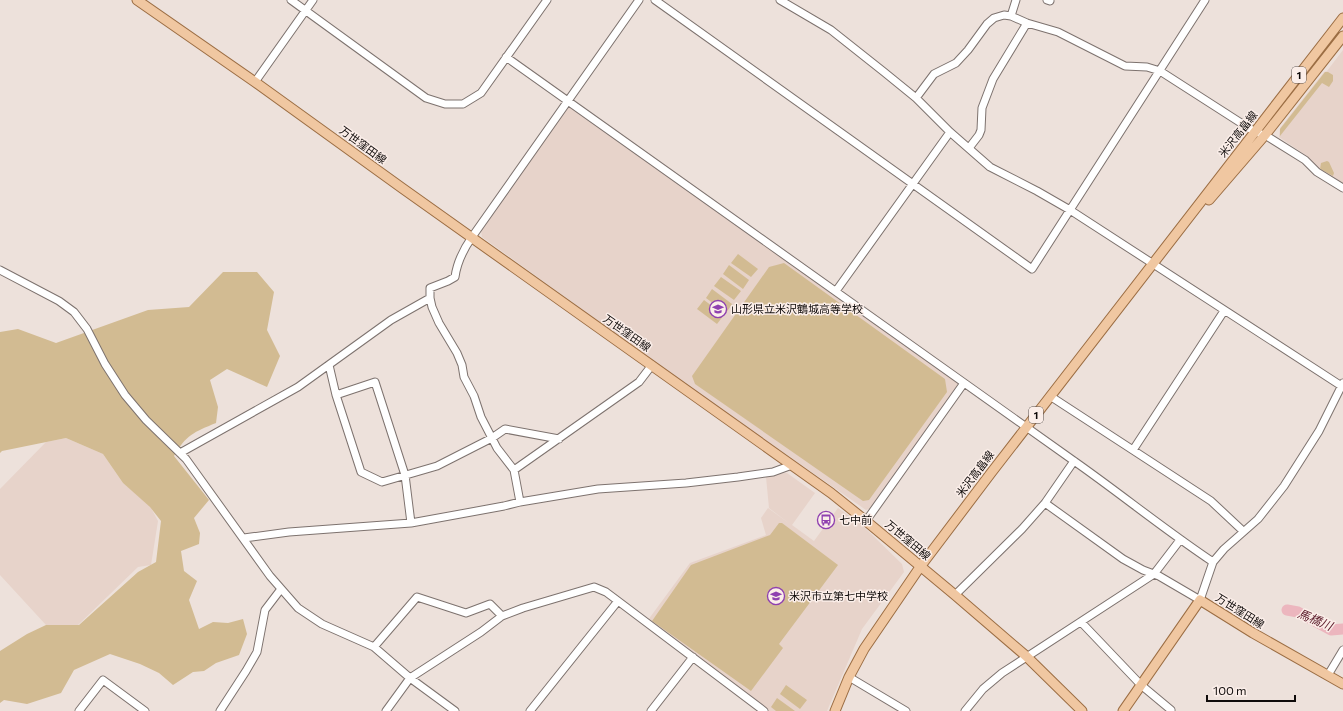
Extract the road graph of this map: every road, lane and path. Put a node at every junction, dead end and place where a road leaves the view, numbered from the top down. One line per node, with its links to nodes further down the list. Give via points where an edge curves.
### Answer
1 (138, 0): 17 (main road, 万世窪田線)
2 (290, 0): 10 (street)
3 (313, 0): 10 (street)
4 (547, 0): 15 (street)
5 (639, 0): 19 (street)
6 (655, 0): 24 (street)
7 (780, 0): 18 (street, via 831,30)
8 (1016, 0): 11 (street)
9 (1203, 1): 16 (street)
10 (305, 10): 15 (street, via 426,98 445,104 463,104 481,93); 17 (street)
11 (1011, 16): 13 (street); 18 (street, via 994,18 987,24 956,63 934,74)
12 (1343, 18): 21 (main road, 米沢高畠線 / 1)
13 (1027, 23): 16 (street, via 1058,32 1125,66 1147,67); 23 (street, via 993,79 982,108 981,130)
14 (1343, 36): 22 (main road, 米沢高畠線 / 1)
15 (506, 57): 19 (street)
16 (1160, 71): 21 (street); 26 (street)
17 (255, 82): 27 (main road, 万世窪田線)
18 (916, 98): 20 (street)
19 (568, 101): 27 (street); 30 (street)
20 (950, 132): 23 (street); 24 (street)
21 (1255, 132): 22 (street); 28 (main road, 米沢高畠線 / 1)
22 (1265, 135): 25 (street); 28 (main road, 米沢高畠線 / 1)
23 (969, 148): 26 (street, via 990,167)
24 (912, 184): 26 (street, via 1032,269); 30 (street)
25 (1343, 188)
26 (1070, 210): 28 (street)
27 (472, 237): 31 (street, via 461,253 454,277 430,288); 34 (main road, 万世窪田線)
28 (1153, 264): 32 (street); 38 (main road, 米沢高畠線 / 1)
29 (0, 270): 43 (street, via 59,301 74,312 87,329 125,395)
30 (836, 291): 35 (street)
31 (430, 298): 33 (street, via 391,320); 40 (street, via 439,323 462,365 464,377)
32 (1224, 311): 36 (street); 42 (street)
33 (329, 365): 37 (street); 43 (street, via 298,387)
34 (652, 365): 41 (street, via 639,382); 45 (main road, 万世窪田線)
35 (964, 383): 39 (street); 50 (street)
36 (1342, 386): 52 (street, via 1319,431 1284,486 1258,519)
37 (336, 395): 47 (street, via 361,472 382,482); 47 (street, via 375,382)
38 (1050, 396): 39 (main road, 米沢高畠線 / 1); 42 (street)
39 (1026, 427): 44 (street); 56 (main road, 米沢高畠線 / 1)
40 (492, 438): 41 (street, via 504,429); 46 (street); 47 (street, via 437,466)
41 (559, 439): 46 (street)
42 (1133, 450): 52 (street, via 1211,501)
43 (180, 453): 53 (street)
44 (1074, 460): 49 (street); 54 (street)
45 (792, 465): 48 (street, via 766,473 686,483 598,489); 50 (main road, 万世窪田線)
46 (514, 470): 48 (street)
47 (405, 475): 51 (street)
48 (520, 502): 51 (street)
49 (1044, 503): 57 (street, via 1123,560); 59 (street, via 1022,529)
50 (866, 521): 56 (main road, 万世窪田線)
51 (411, 524): 53 (street, via 289,532)
52 (1243, 531): 55 (street)
53 (244, 538): 58 (street)
54 (1180, 540): 55 (street); 57 (street)
55 (1213, 562): 60 (street)
56 (920, 567): 59 (main road, 万世窪田線); 69 (main road, 米沢高畠線 / 1, via 870,639)
57 (1154, 574): 60 (street); 63 (street)
58 (281, 589): 64 (street, via 298,608 322,624); 76 (street, via 265,610 257,652)
59 (955, 595): 66 (main road, 万世窪田線)
60 (1200, 600): 68 (main road, 万世窪田線, via 1238,625); 72 (main road, 万世窪田線)
61 (618, 601): 62 (street, via 594,587); 67 (street); 79 (street)
62 (502, 616): 64 (street, via 490,604 466,613 417,597); 70 (street)
63 (1081, 622): 66 (street); 72 (street)
64 (374, 647): 70 (street)
65 (1343, 650): 68 (street)
66 (1026, 656): 84 (street, via 992,680); 85 (main road, 万世窪田線)
67 (692, 657): 80 (street); 81 (street)
68 (1328, 676): 71 (main road, 万世窪田線)
69 (849, 677): 82 (main road, 米沢高畠線 / 1); 83 (street)
70 (410, 678): 77 (street); 78 (street)
71 (1343, 684)
72 (1142, 685): 73 (street); 86 (main road, 万世窪田線)
73 (1171, 710)
74 (79, 711): 75 (street, via 103,680)
75 (145, 711)
76 (220, 711)
77 (386, 711)
78 (455, 711)
79 (530, 711)
80 (651, 711)
81 (764, 711)
82 (835, 711)
83 (906, 711)
84 (965, 711)
85 (1082, 711)
86 (1123, 711)

